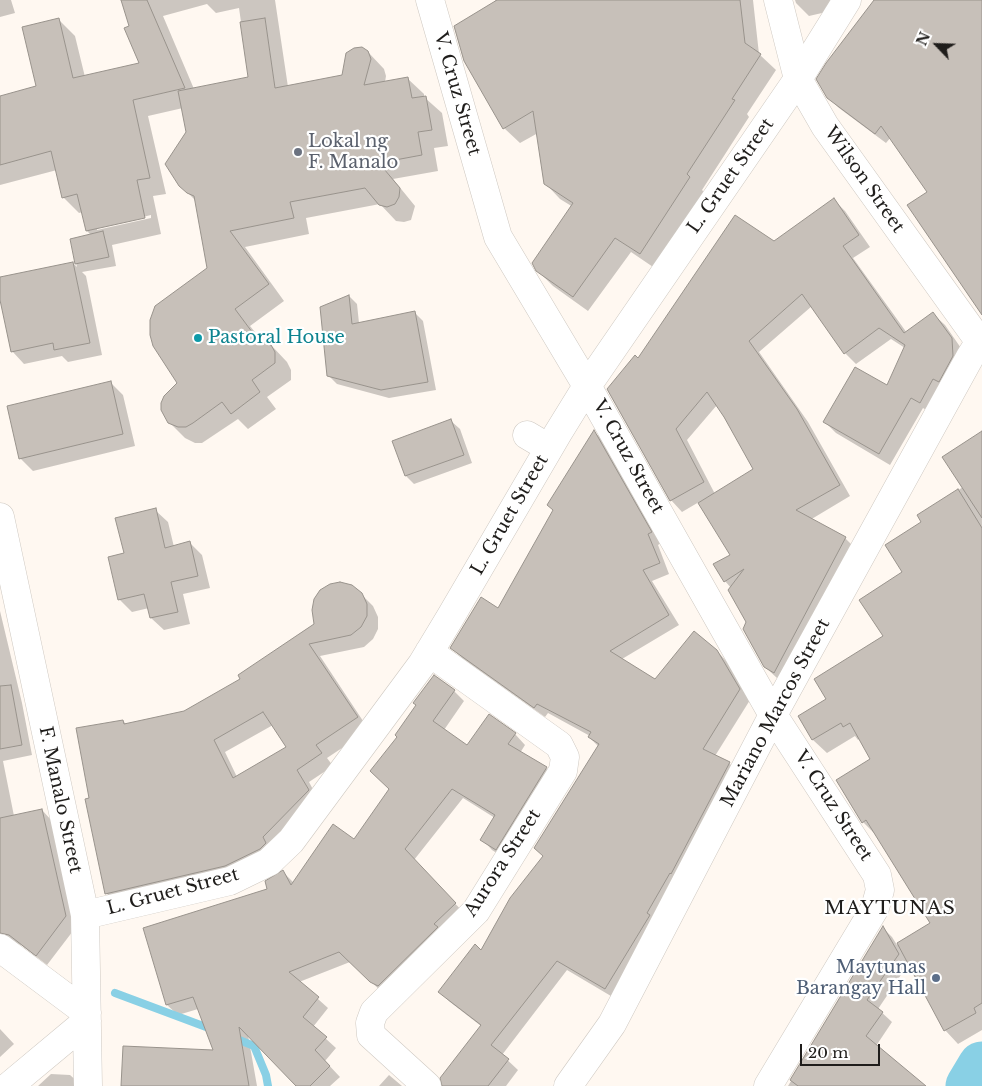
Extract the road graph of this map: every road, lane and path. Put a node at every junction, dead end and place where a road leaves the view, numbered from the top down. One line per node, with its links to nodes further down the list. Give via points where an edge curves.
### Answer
1 (430, 0): 6 (street, V. Cruz Street, via 498,237)
2 (778, 0): 4 (street, Wilson Street)
3 (848, 0): 4 (street, L. Gruet Street)
4 (798, 79): 5 (street, Wilson Street, via 825,126); 6 (street, L. Gruet Street)
5 (981, 341): 9 (street, Mariano Marcos Street)
6 (587, 386): 8 (street, L. Gruet Street, via 538,441); 9 (street, V. Cruz Street)
7 (1, 526): 10 (street, F. Manalo Street)
8 (429, 652): 10 (street, L. Gruet Street, via 291,841 269,862 230,881); 15 (street, Aurora Street, via 559,745 565,757 563,771 476,911 374,1012 371,1035)
9 (773, 715): 16 (street, Mariano Marcos Street, via 612,1024); 17 (street, V. Cruz Street, via 877,875 880,890 874,908)
10 (85, 915): 12 (street, F. Manalo Street)
11 (0, 948): 12 (street)
12 (87, 1017): 13 (street); 14 (street, F. Manalo Street)
13 (9, 1086)
14 (88, 1086)
15 (427, 1086)
16 (568, 1086)
17 (768, 1086)

